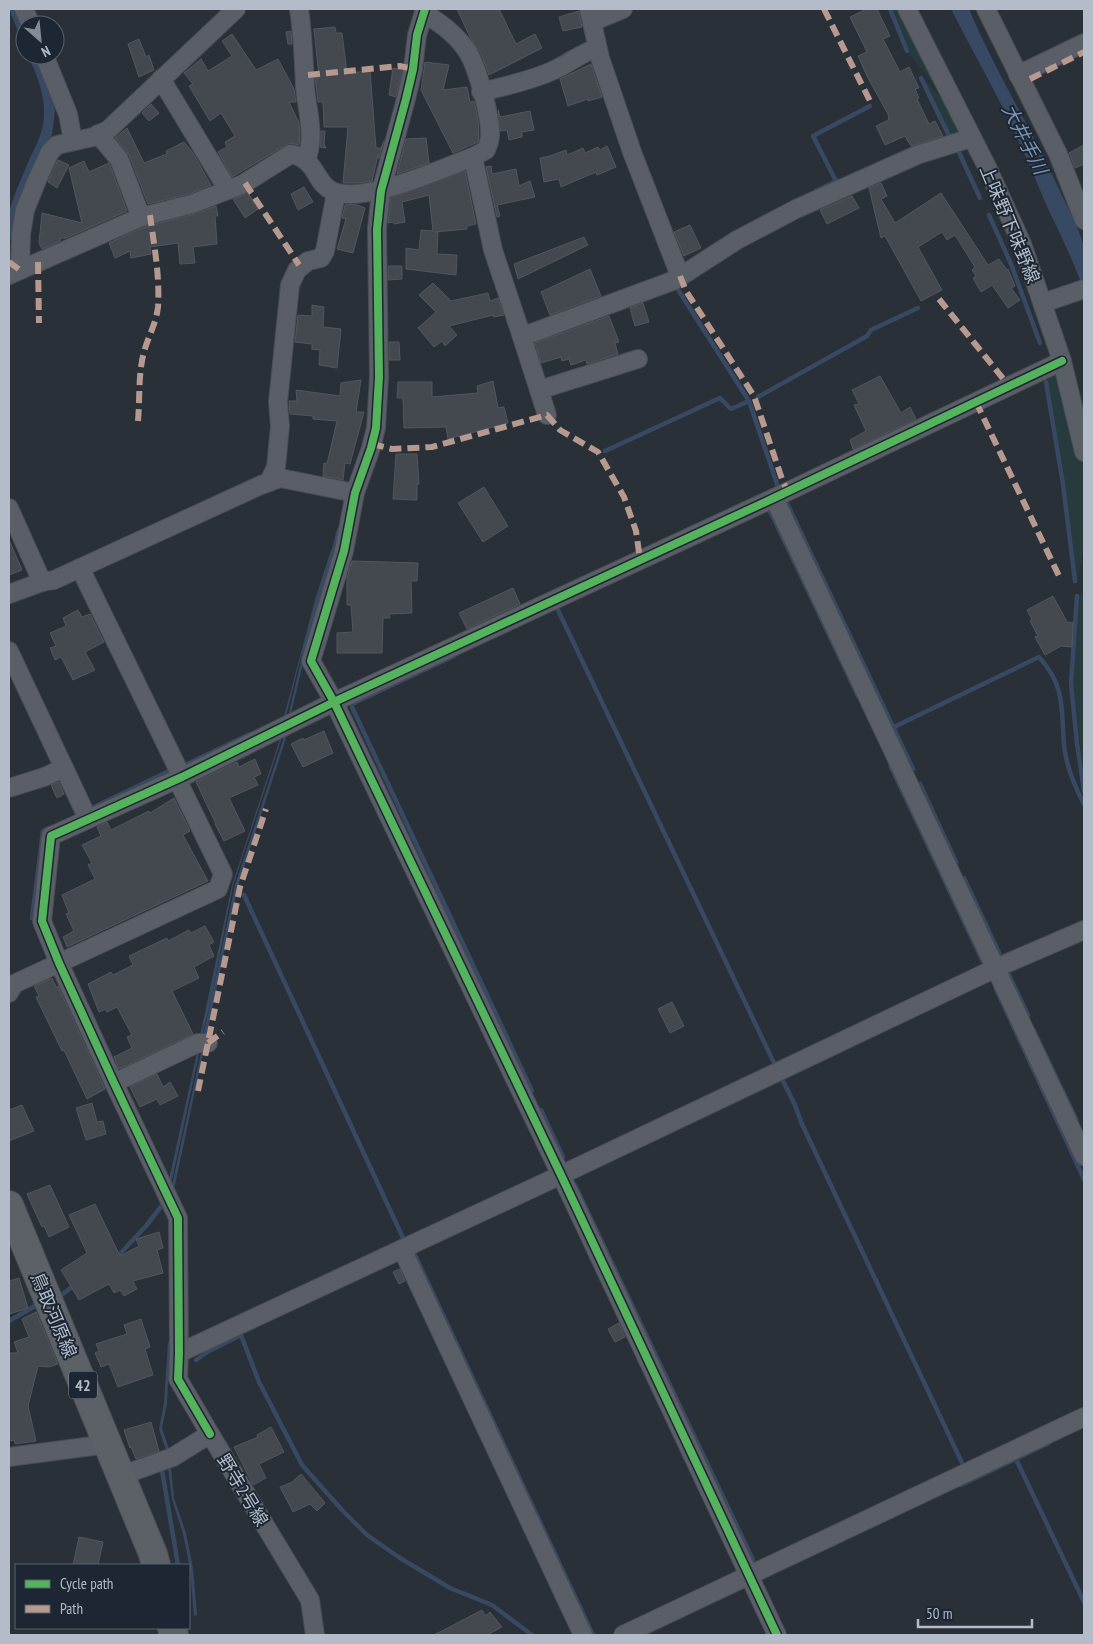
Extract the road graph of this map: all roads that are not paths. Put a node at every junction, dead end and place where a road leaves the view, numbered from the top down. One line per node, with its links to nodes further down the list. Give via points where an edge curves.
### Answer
1 (236, 9): 12 (street)
2 (299, 9): 18 (street, via 305,90 312,131)
3 (623, 9): 7 (street)
4 (907, 9): 15 (street, 上味野下味野線)
5 (986, 9): 11 (street)
6 (424, 11): 13 (street, via 460,41 472,59); 20 (street, via 413,70)
7 (590, 16): 9 (street)
8 (1084, 43): 11 (street)
9 (597, 48): 13 (street, via 552,72); 25 (street, via 632,152)
10 (48, 65): 16 (street, via 68,114)
11 (1018, 75): 23 (street, via 1058,154)
12 (161, 78): 14 (street, via 108,130); 19 (street)
13 (481, 92): 17 (street, via 490,138 486,150)
14 (98, 134): 16 (street); 22 (street, via 119,159)
15 (971, 138): 25 (street, via 917,155 796,210 737,240); 27 (street, 上味野下味野線)
16 (73, 141): 24 (street, via 57,145 50,152 37,180 25,210)
17 (473, 157): 20 (street); 28 (street, via 493,250)
18 (306, 160): 19 (street, via 291,154); 21 (street, via 330,190)
19 (228, 190): 22 (street, via 192,204)
20 (381, 191): 21 (street, via 362,194); 35 (street, via 376,229 378,411 371,448)
21 (336, 192): 34 (street, via 325,251 321,258 308,261 297,270 290,285 278,402 280,426 276,467)
22 (141, 217): 24 (street)
23 (1084, 220)
24 (14, 272)
25 (680, 276): 28 (street, via 603,308)
26 (1084, 289): 27 (street)
27 (1048, 302): 30 (street, 上味野下味野線)
28 (521, 334): 31 (street)
29 (638, 359): 31 (street)
30 (1062, 361): 33 (street, 上味野下味野線); 36 (street)
31 (539, 390): 32 (street)
32 (546, 415)
33 (1084, 452)
34 (269, 482): 35 (street, via 280,478); 39 (street)
35 (356, 493): 43 (street, via 344,551 311,661)
36 (774, 498): 43 (street); 50 (street)
37 (9, 508): 38 (street)
38 (16, 541): 40 (street)
39 (80, 568): 40 (street); 45 (street)
40 (42, 582): 41 (street)
41 (9, 594)
42 (9, 651): 44 (street)
43 (334, 702): 45 (street); 55 (street)
44 (64, 768): 46 (street); 47 (street)
45 (179, 778): 47 (street); 49 (street, via 223,874 218,889)
46 (9, 788)
47 (88, 818): 49 (street, via 51,836 42,921)
48 (1084, 930): 50 (street)
49 (59, 963): 51 (street, via 14,984); 53 (street)
50 (996, 968): 54 (street); 55 (street)
51 (9, 993)
52 (208, 1043): 53 (street, via 198,1043)
53 (114, 1083): 59 (street, via 178,1218)
54 (1084, 1156)
55 (561, 1176): 58 (street); 66 (street)
56 (9, 1205): 57 (main road, 鳥取河原線 / 42)
57 (14, 1233): 62 (main road, 鳥取河原線 / 42)
58 (402, 1249): 59 (street); 68 (street)
59 (179, 1353): 61 (street, via 178,1379)
60 (1084, 1417): 66 (street)
61 (210, 1434): 64 (street, 野寺2号線, via 173,1457); 67 (street, 野寺2号線, via 310,1600)
62 (108, 1444): 63 (street); 64 (main road, 鳥取河原線 / 42)
63 (9, 1458)
64 (120, 1476): 65 (main road, 鳥取河原線 / 42)
65 (156, 1564)
66 (749, 1576): 69 (street); 70 (street)
67 (315, 1635)
68 (583, 1635)
69 (623, 1635)
70 (777, 1635)

